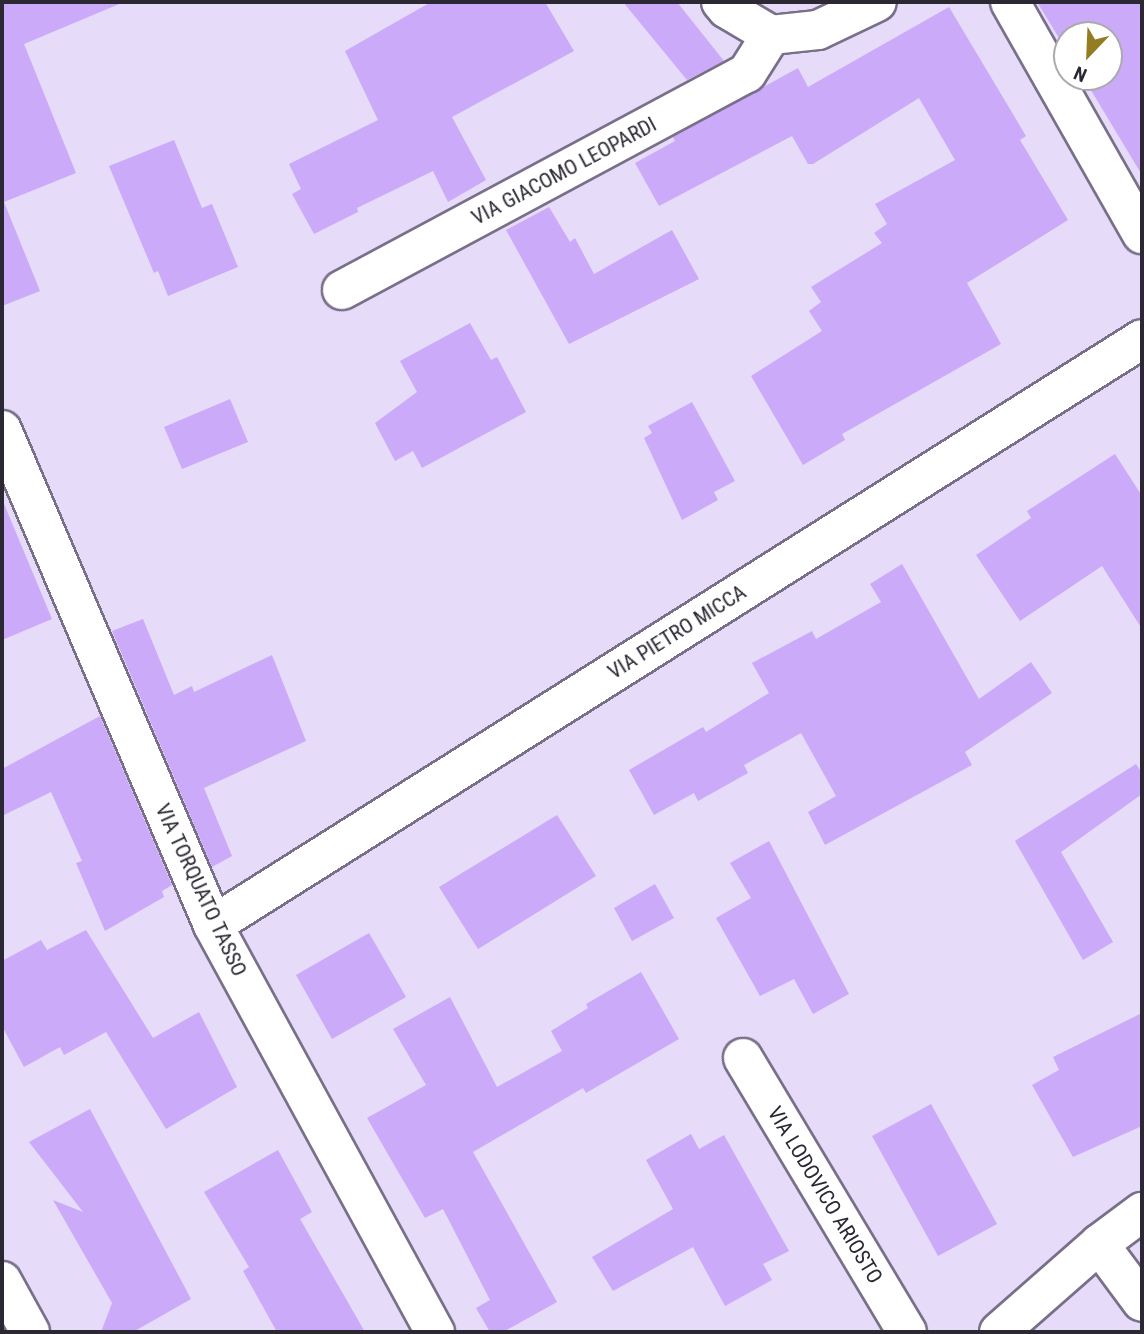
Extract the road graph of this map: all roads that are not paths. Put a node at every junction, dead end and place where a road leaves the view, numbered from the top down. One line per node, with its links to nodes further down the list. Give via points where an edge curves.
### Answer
1 (722, 2): 4 (street)
2 (877, 2): 4 (street, via 818,30)
3 (1010, 2): 5 (street)
4 (771, 36): 6 (street, VIA GIACOMO LEOPARDI, via 747,73)
5 (1142, 233)
6 (342, 290)
7 (1142, 339): 9 (street, VIA PIETRO MICCA)
8 (2, 430): 9 (street, VIA TORQUATO TASSO)
9 (213, 925): 16 (street, VIA TORQUATO TASSO)
10 (743, 1058): 17 (street, VIA LODOVICO ARIOSTO)
11 (1142, 1212): 12 (street)
12 (1099, 1244): 14 (street); 18 (street)
13 (2, 1281): 15 (street)
14 (1142, 1302)
15 (30, 1332)
16 (435, 1332)
17 (907, 1332)
18 (999, 1332)

